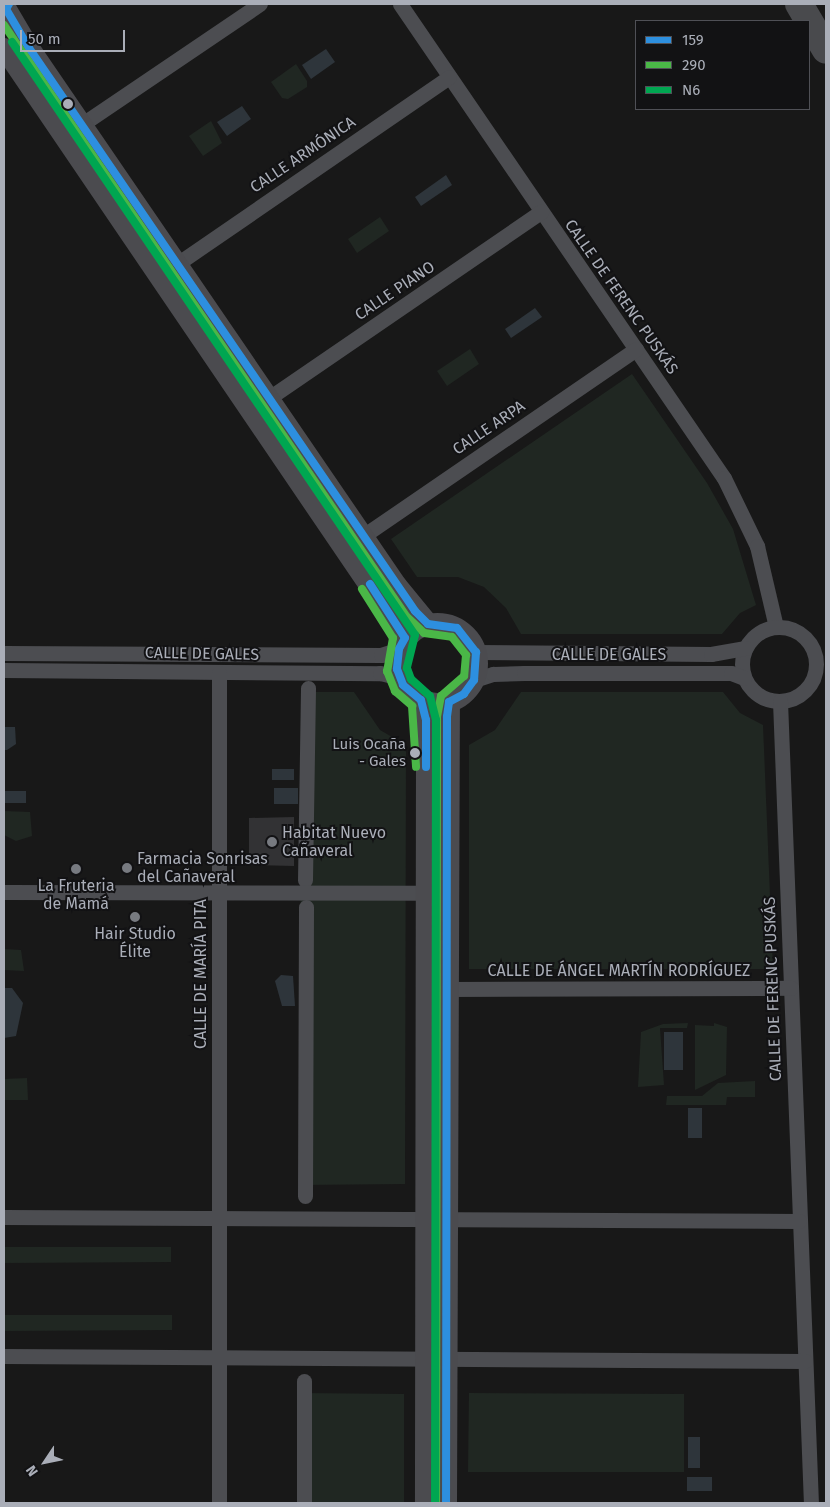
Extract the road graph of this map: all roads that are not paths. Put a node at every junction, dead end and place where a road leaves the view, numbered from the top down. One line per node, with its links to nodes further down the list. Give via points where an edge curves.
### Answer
1 (260, 4): 10 (street)
2 (400, 4): 9 (street, CALLE DE FERENC PUSKÁS)
3 (799, 4): 5 (highway)
4 (6, 8): 10 (main road)
5 (808, 20)
6 (810, 23): 8 (highway)
7 (4, 48): 18 (main road)
8 (826, 50)
9 (449, 77): 11 (street, CALLE DE FERENC PUSKÁS); 12 (street, CALLE ARMÓNICA)
10 (81, 125): 12 (main road)
11 (541, 212): 13 (street, CALLE DE FERENC PUSKÁS); 14 (street, CALLE PIANO)
12 (177, 264): 14 (main road)
13 (636, 349): 15 (street, CALLE ARPA); 17 (street, CALLE DE FERENC PUSKÁS, via 739,503 757,546)
14 (269, 398): 15 (main road)
15 (363, 536): 16 (main road, via 415,612)
16 (428, 624): 18 (main road); 20 (main road, via 458,628)
17 (776, 627): 19 (street, via 758,633); 29 (street, via 799,633 808,641 816,663 805,689)
18 (402, 644): 21 (street, CALLE DE GALES, via 381,655); 24 (main road)
19 (745, 648): 20 (street, CALLE DE GALES, via 711,654); 25 (street)
20 (476, 652): 26 (main road)
21 (4, 653)
22 (4, 670): 23 (street, CALLE DE GALES)
23 (219, 673): 24 (street, CALLE DE GALES, via 380,673); 33 (street, CALLE DE MARÍA PITA)
24 (400, 678): 28 (main road, via 408,692)
25 (744, 678): 26 (street, CALLE DE GALES, via 731,673 524,673 493,674); 29 (street, via 758,695)
26 (474, 680): 30 (main road, via 464,694)
27 (308, 688): 31 (street)
28 (421, 700): 30 (main road); 34 (main road, via 426,720)
29 (780, 701): 36 (street, CALLE DE FERENC PUSKÁS)
30 (449, 702): 37 (main road)
31 (305, 880)
32 (4, 892): 33 (street)
33 (219, 893): 34 (street); 40 (street, CALLE DE MARÍA PITA)
34 (425, 894): 41 (main road)
35 (306, 907): 38 (street)
36 (791, 988): 37 (street, CALLE DE ÁNGEL MARTÍN RODRÍGUEZ); 42 (street, CALLE DE FERENC PUSKÁS)
37 (447, 989): 41 (main road)
38 (305, 1196)
39 (4, 1217): 40 (street)
40 (217, 1220): 41 (street); 44 (street, CALLE DE MARÍA PITA)
41 (436, 1220): 42 (street); 45 (main road, via 446,1275); 45 (main road, via 425,1275)
42 (799, 1220): 46 (street, CALLE DE FERENC PUSKÁS)
43 (4, 1356): 44 (street)
44 (218, 1356): 45 (street); 48 (street, CALLE DE MARÍA PITA)
45 (436, 1357): 46 (street); 50 (main road); 51 (main road)
46 (805, 1361): 52 (street, CALLE DE FERENC PUSKÁS)
47 (304, 1381): 49 (street)
48 (219, 1503)
49 (304, 1503)
50 (425, 1503)
51 (446, 1503)
52 (811, 1503)

